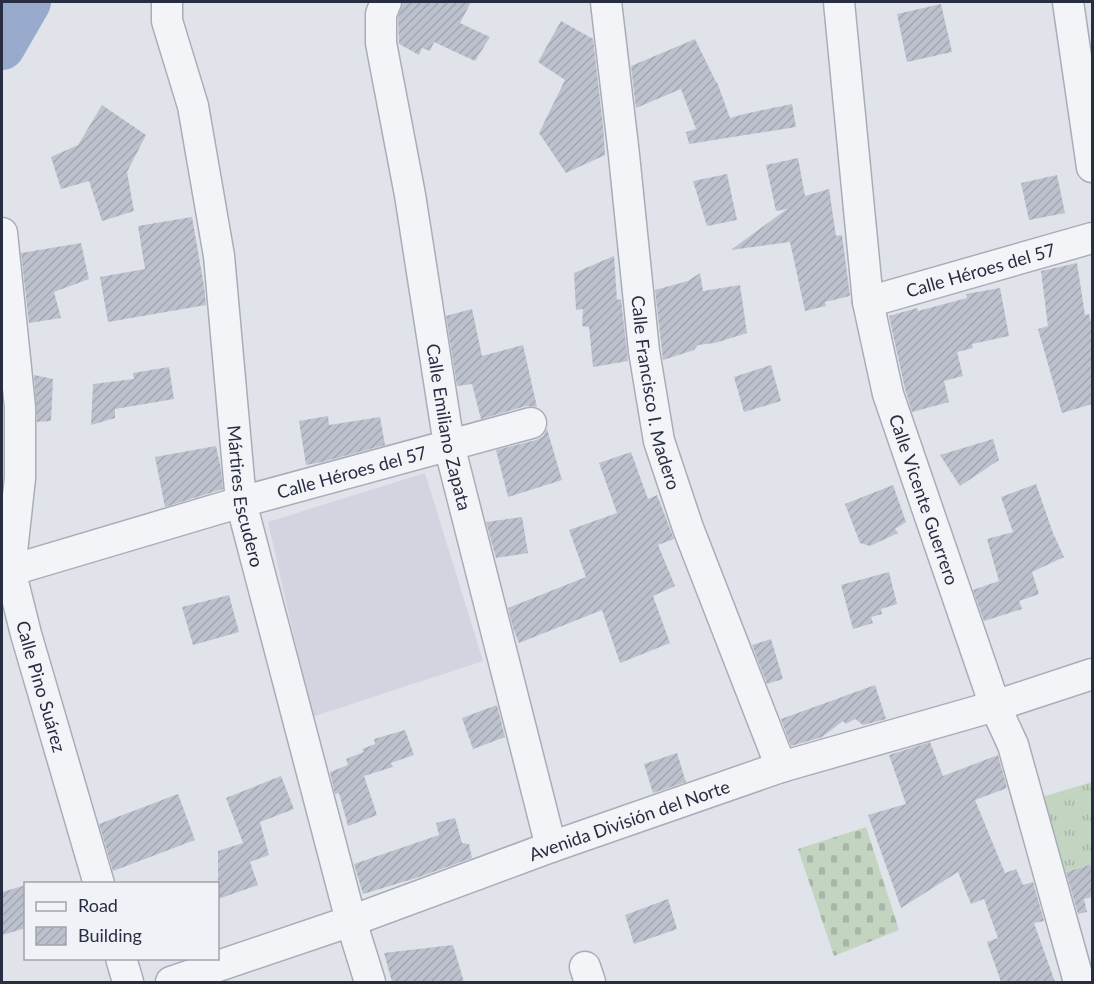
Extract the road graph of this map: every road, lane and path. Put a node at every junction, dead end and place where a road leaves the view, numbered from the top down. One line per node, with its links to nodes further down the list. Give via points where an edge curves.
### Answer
1 (167, 2): 12 (street, Mártires Escudero, via 167,21 193,106 219,256)
2 (386, 2): 11 (street, Calle Emiliano Zapata, via 381,14 381,43 410,195)
3 (606, 2): 16 (street, Calle Francisco I. Madero, via 644,351 659,441 688,528)
4 (839, 2): 9 (street, Calle Vicente Guerrero)
5 (1068, 2): 6 (street)
6 (1092, 167)
7 (2, 233): 13 (street, Calle Pino Suárez, via 20,407 20,478)
8 (1092, 238): 9 (street, Calle Héroes del 57)
9 (868, 302): 15 (street, Calle Vicente Guerrero, via 888,394)
10 (531, 423): 11 (street, Calle Héroes del 57)
11 (448, 445): 12 (street, Calle Héroes del 57); 17 (street, Calle Emiliano Zapata)
12 (241, 502): 13 (street, Calle Héroes del 57); 19 (street, Mártires Escudero)
13 (6, 571): 18 (street, Calle Pino Suárez)
14 (1092, 674): 15 (street, Avenida División del Norte)
15 (994, 706): 16 (street, Avenida División del Norte); 24 (street, Calle Vicente Guerrero, via 1013,745)
16 (781, 767): 17 (street, Avenida División del Norte)
17 (551, 847): 19 (street, Avenida División del Norte)
18 (98, 882)
19 (351, 921): 22 (street, Avenida División del Norte); 23 (street, Mártires Escudero)
20 (122, 960): 21 (street)
21 (128, 982)
22 (171, 982)
23 (370, 982)
24 (1079, 982)

